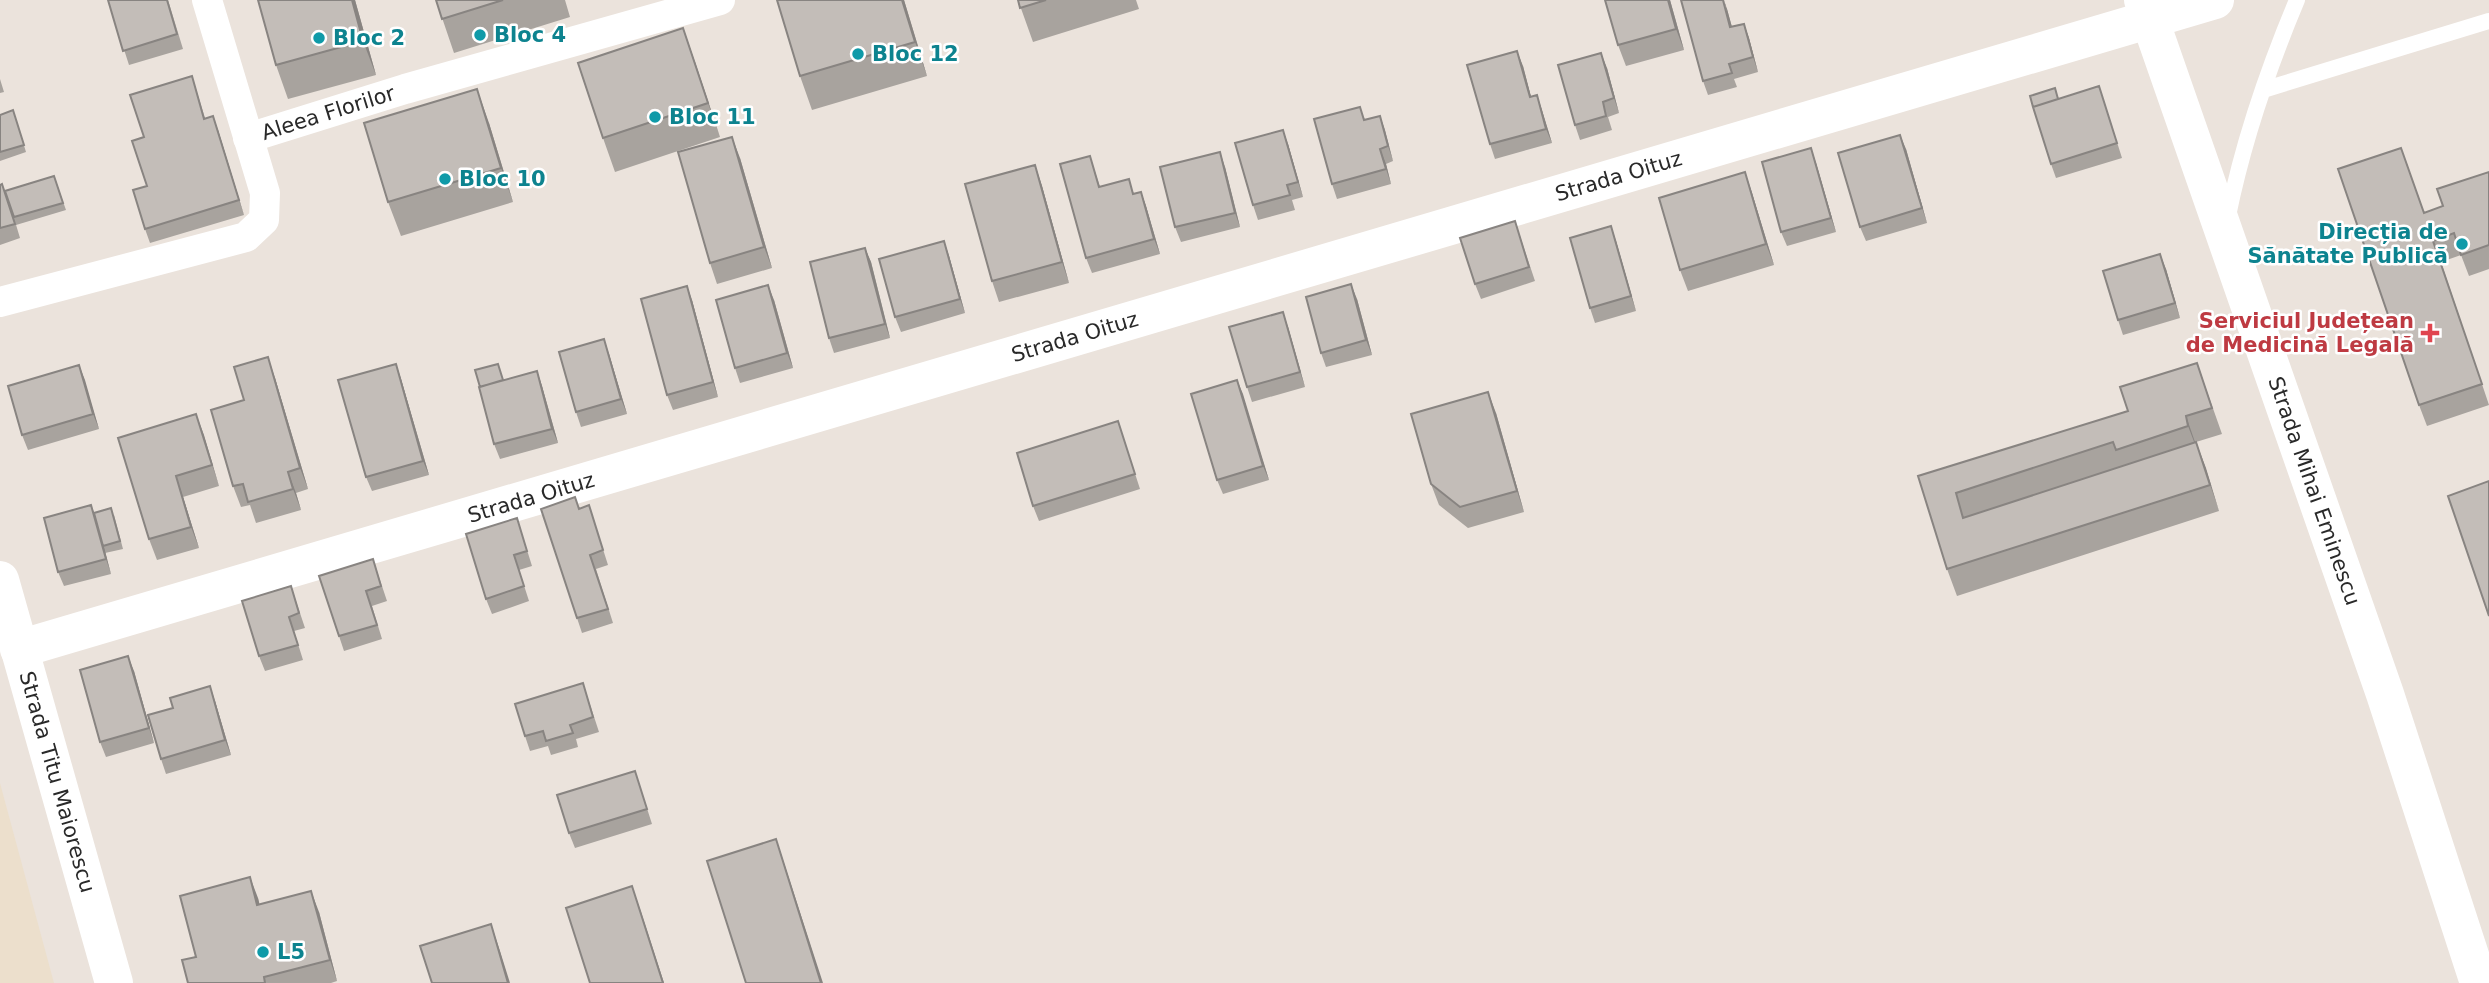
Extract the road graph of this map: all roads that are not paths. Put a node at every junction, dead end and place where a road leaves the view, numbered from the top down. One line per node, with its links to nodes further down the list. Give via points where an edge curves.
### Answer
1 (207, 0): 8 (street)
2 (720, 0): 8 (street, Aleea Florilor)
3 (2214, 0): 5 (main road, Strada Oituz)
4 (2297, 0): 7 (lane)
5 (2147, 10): 9 (main road, Strada Mihai Eminescu); 12 (main road, Strada Oituz)
6 (2489, 21): 7 (lane)
7 (2263, 90): 9 (lane, via 2237,172)
8 (248, 138): 10 (street, Aleea Florilor, via 265,193 264,220 246,237)
9 (2224, 235): 14 (main road, Strada Mihai Eminescu, via 2385,694)
10 (0, 303)
11 (0, 580): 12 (main road, Strada Titu Maiorescu)
12 (10, 652): 13 (main road, Strada Titu Maiorescu)
13 (114, 983)
14 (2479, 983)

